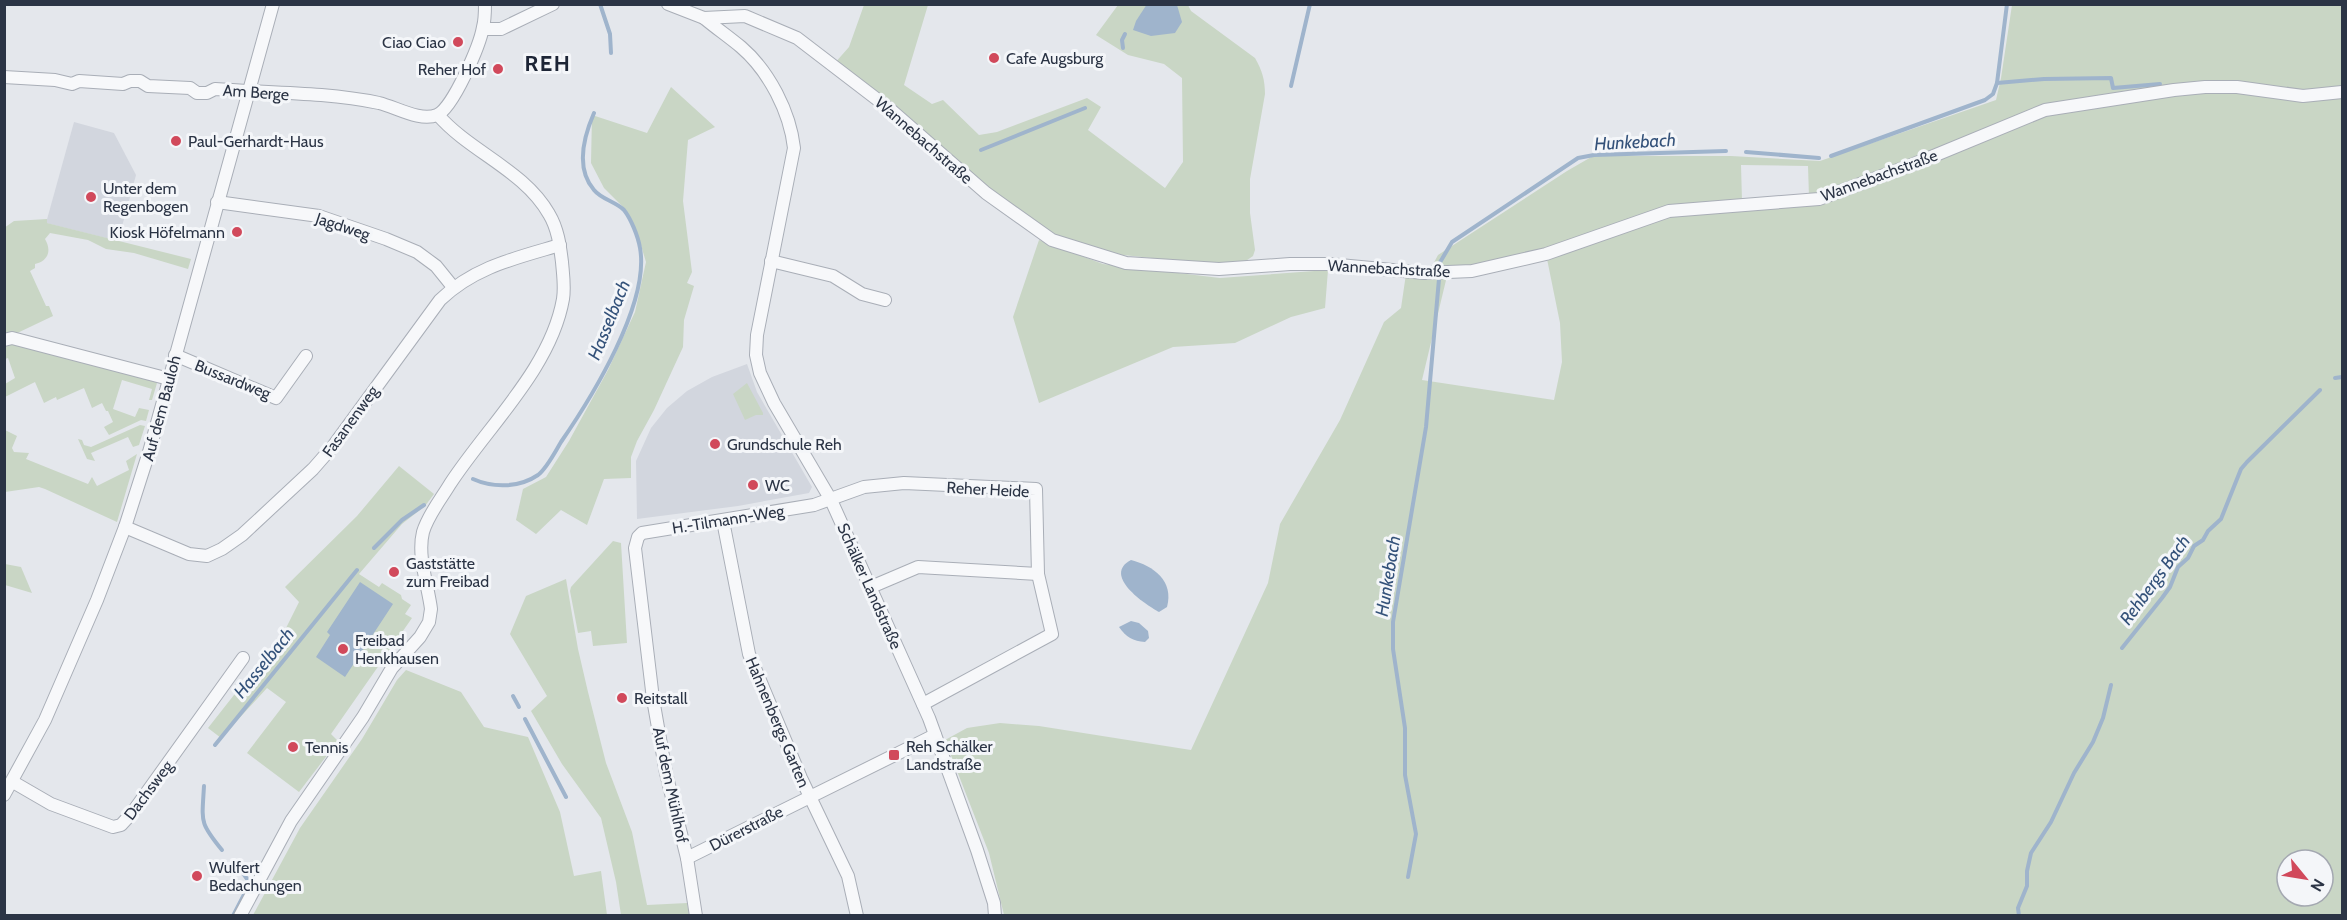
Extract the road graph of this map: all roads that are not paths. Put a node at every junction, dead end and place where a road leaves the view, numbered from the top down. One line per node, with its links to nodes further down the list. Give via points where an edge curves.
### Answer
1 (273, 4): 8 (street, Auf dem Bauloh)
2 (485, 4): 6 (street)
3 (553, 4): 6 (street, via 501,29)
4 (668, 4): 5 (street, Wannebachstraße)
5 (704, 18): 9 (street, Wannebachstraße, via 745,16 796,38 891,110 986,193 1052,240 1126,263 1220,269 1329,264 1424,273 1472,271 1546,254 1669,211 1820,199 2045,110 2205,87 2303,96); 13 (street, Schälker Landstraße, via 743,49 755,64 773,87 792,129 794,148)
6 (483, 29): 10 (street, via 453,97)
7 (4, 77): 8 (street, Am Berge, via 72,84 140,81 148,86 190,88 197,93 215,89)
8 (249, 91): 10 (street, Am Berge, via 332,94 427,117); 11 (street, Auf dem Bauloh)
9 (2343, 92)
10 (438, 115): 12 (street, via 458,135 523,183 549,213)
11 (217, 202): 14 (street, Jagdweg, via 319,216 386,239 417,252 436,266); 17 (street, Auf dem Bauloh)
12 (560, 245): 14 (street, Fasanenweg, via 491,265); 33 (street, via 563,299 542,354 453,479 424,528 422,556 431,609 429,622 392,668 358,725 291,820)
13 (771, 261): 15 (street, via 833,276 862,294); 20 (street, Schälker Landstraße, via 757,335 758,367 774,403)
14 (453, 287): 22 (street, Fasanenweg, via 314,470 242,535 207,556 189,554)
15 (885, 300)
16 (4, 340): 19 (street, via 12,338)
17 (176, 355): 18 (street, Bussardweg, via 276,398); 19 (street, Auf dem Bauloh)
18 (306, 356)
19 (169, 379): 22 (street, Auf dem Bauloh)
20 (831, 500): 21 (street, H.-Tilmann-Weg); 24 (street, Reher Heide, via 864,487 904,483 1036,489); 25 (street, Schälker Landstraße)
21 (723, 521): 23 (street, H.-Tilmann-Weg, via 648,531 638,537); 31 (street, Hahnenbergs Garten, via 749,654)
22 (125, 527): 29 (street, Auf dem Bauloh, via 98,600)
23 (635, 548): 32 (street, Auf dem Mühlhof, via 653,699)
24 (1038, 574): 25 (street, via 918,567); 27 (street, Reher Heide, via 1052,634)
25 (871, 587): 27 (street, Schälker Landstraße)
26 (243, 658): 29 (street, Dachsweg, via 121,825 113,827 51,804)
27 (923, 704): 28 (street, Schälker Landstraße)
28 (935, 735): 31 (street, Dürerstraße); 36 (street, Schälker Landstraße, via 977,850)
29 (13, 782): 30 (street, Auf dem Bauloh)
30 (4, 795)
31 (810, 796): 32 (street, Dürerstraße); 35 (street, Hahnenbergs Garten, via 848,876)
32 (687, 858): 34 (street, Auf dem Mühlhof)
33 (240, 915)
34 (696, 915)
35 (857, 915)
36 (995, 915)

